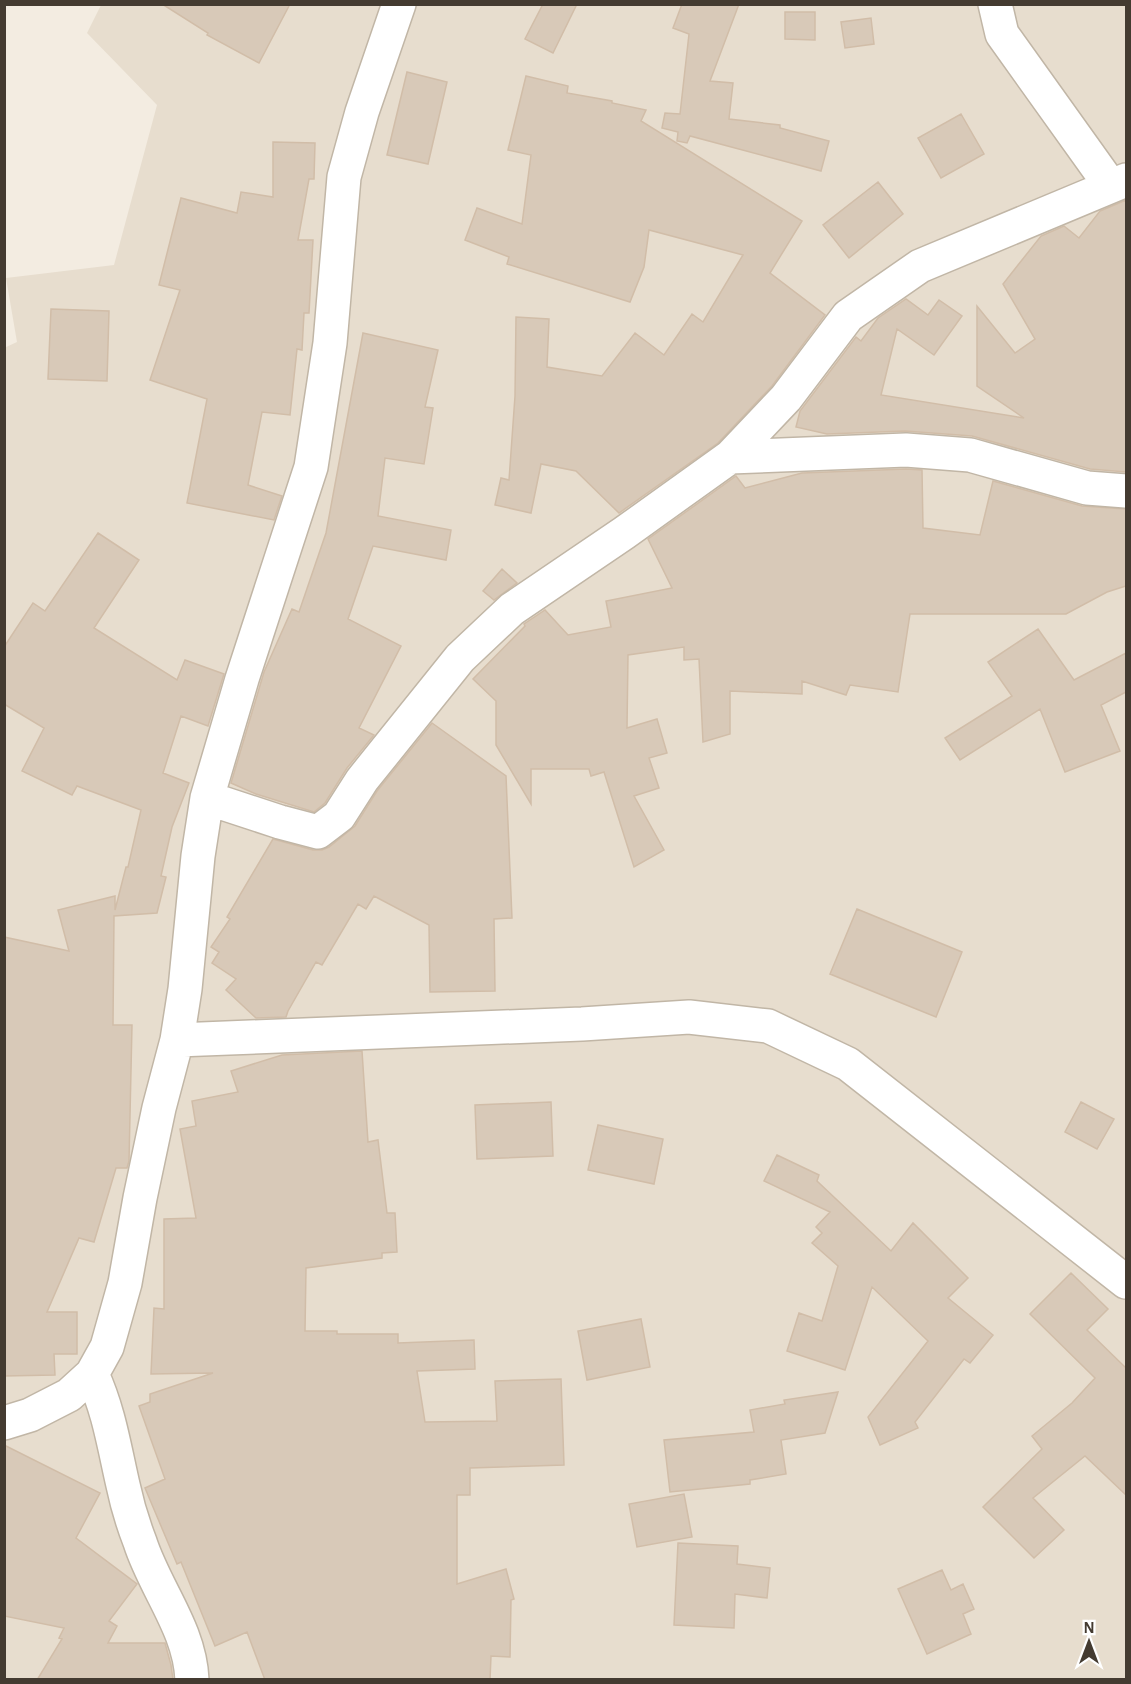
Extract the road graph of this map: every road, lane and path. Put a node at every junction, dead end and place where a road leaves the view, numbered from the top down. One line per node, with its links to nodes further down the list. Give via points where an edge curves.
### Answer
1 (399, 4): 6 (street, via 344,177 330,343 311,467)
2 (995, 4): 3 (street, via 1002,34)
3 (1118, 183): 4 (street, via 920,266 856,310 786,398)
4 (730, 457): 5 (street, via 906,450 970,455 1087,488); 6 (street, via 512,609 460,658 362,780 339,816 318,831)
5 (1126, 491)
6 (207, 798): 7 (street)
7 (177, 1040): 8 (street, via 689,1017 768,1026 848,1064); 9 (street, via 145,1175 125,1283 107,1347)
8 (1126, 1282)
9 (92, 1374): 10 (street, via 69,1395); 11 (street, via 109,1418 123,1488 141,1545 180,1629)
10 (4, 1423)
11 (192, 1680)

